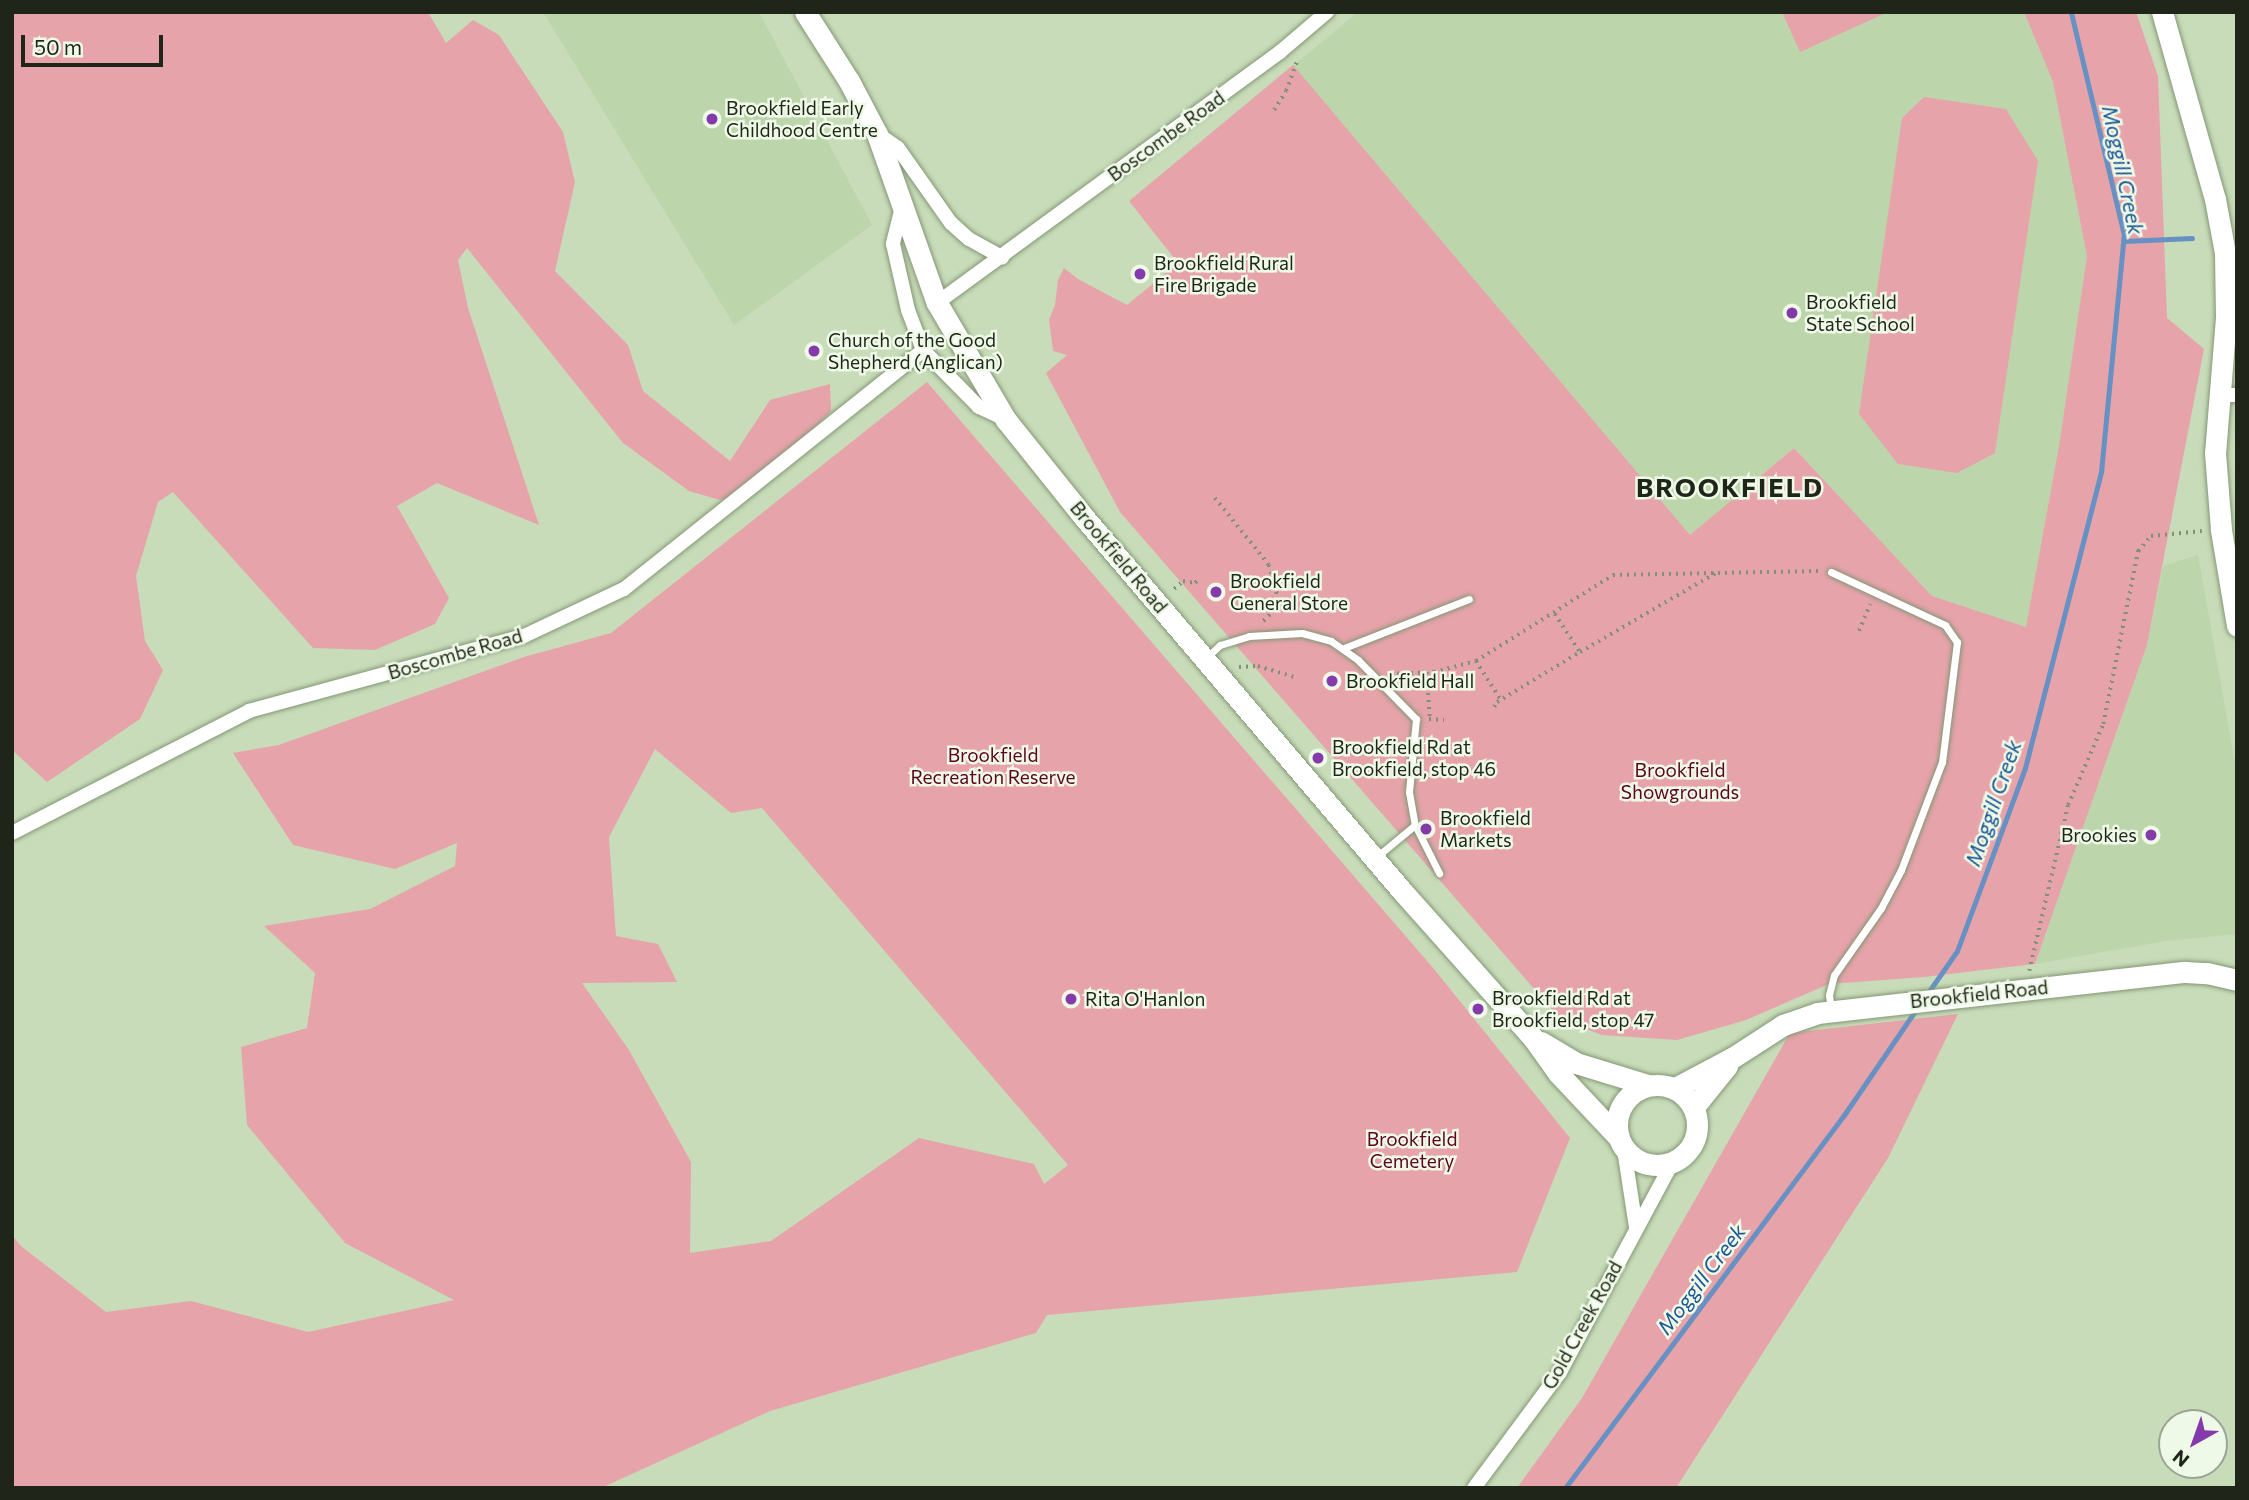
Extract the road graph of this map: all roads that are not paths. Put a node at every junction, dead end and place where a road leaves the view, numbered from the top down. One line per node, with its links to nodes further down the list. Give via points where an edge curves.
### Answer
1 (805, 12): 4 (main road, Brookfield Road)
2 (1327, 12): 6 (street, Boscombe Road, via 1280,52)
3 (2162, 12): 9 (main road, via 2215,199 2225,253)
4 (877, 134): 5 (main road, Brookfield Road); 6 (street, via 898,148 951,223)
5 (903, 201): 7 (main road, Brookfield Road); 8 (street, via 893,244 908,310)
6 (1002, 257): 7 (street, Boscombe Road)
7 (937, 303): 10 (main road, Brookfield Road)
8 (923, 350): 10 (street, via 979,407); 17 (street, Boscombe Road, via 624,589 524,636 249,711)
9 (2228, 395): 13 (main road, via 2215,453 2221,530)
10 (1006, 419): 15 (main road, Brookfield Road)
11 (1831, 572): 21 (lane, via 1945,625 1957,642 1942,762 1896,880 1834,975)
12 (1468, 599): 14 (lane)
13 (2237, 626)
14 (1344, 648): 15 (lane, via 1302,633 1250,635 1220,645); 16 (lane, via 1416,719 1409,792)
15 (1206, 658): 18 (main road, Brookfield Road)
16 (1415, 825): 18 (lane); 19 (lane)
17 (12, 834)
18 (1375, 858): 22 (main road, Brookfield Road)
19 (1439, 873)
20 (2237, 980): 21 (main road, Brookfield Road, via 2185,972)
21 (1831, 1011): 23 (main road, Brookfield Road, via 1783,1026)
22 (1533, 1038): 24 (main road, Brookfield Road, via 1576,1063); 27 (main road, Brookfield Road)
23 (1732, 1058): 25 (main road, Brookfield Road); 26 (main road, Brookfield Road)
24 (1648, 1085): 25 (main road); 27 (main road, via 1625,1099 1619,1111)
25 (1675, 1088): 26 (main road)
26 (1694, 1107): 28 (main road, via 1697,1133 1684,1156)
27 (1621, 1143): 28 (main road, via 1646,1164); 29 (street)
28 (1672, 1163): 29 (street, Gold Creek Road)
29 (1636, 1227): 30 (street, Gold Creek Road, via 1560,1372)
30 (1474, 1488)

